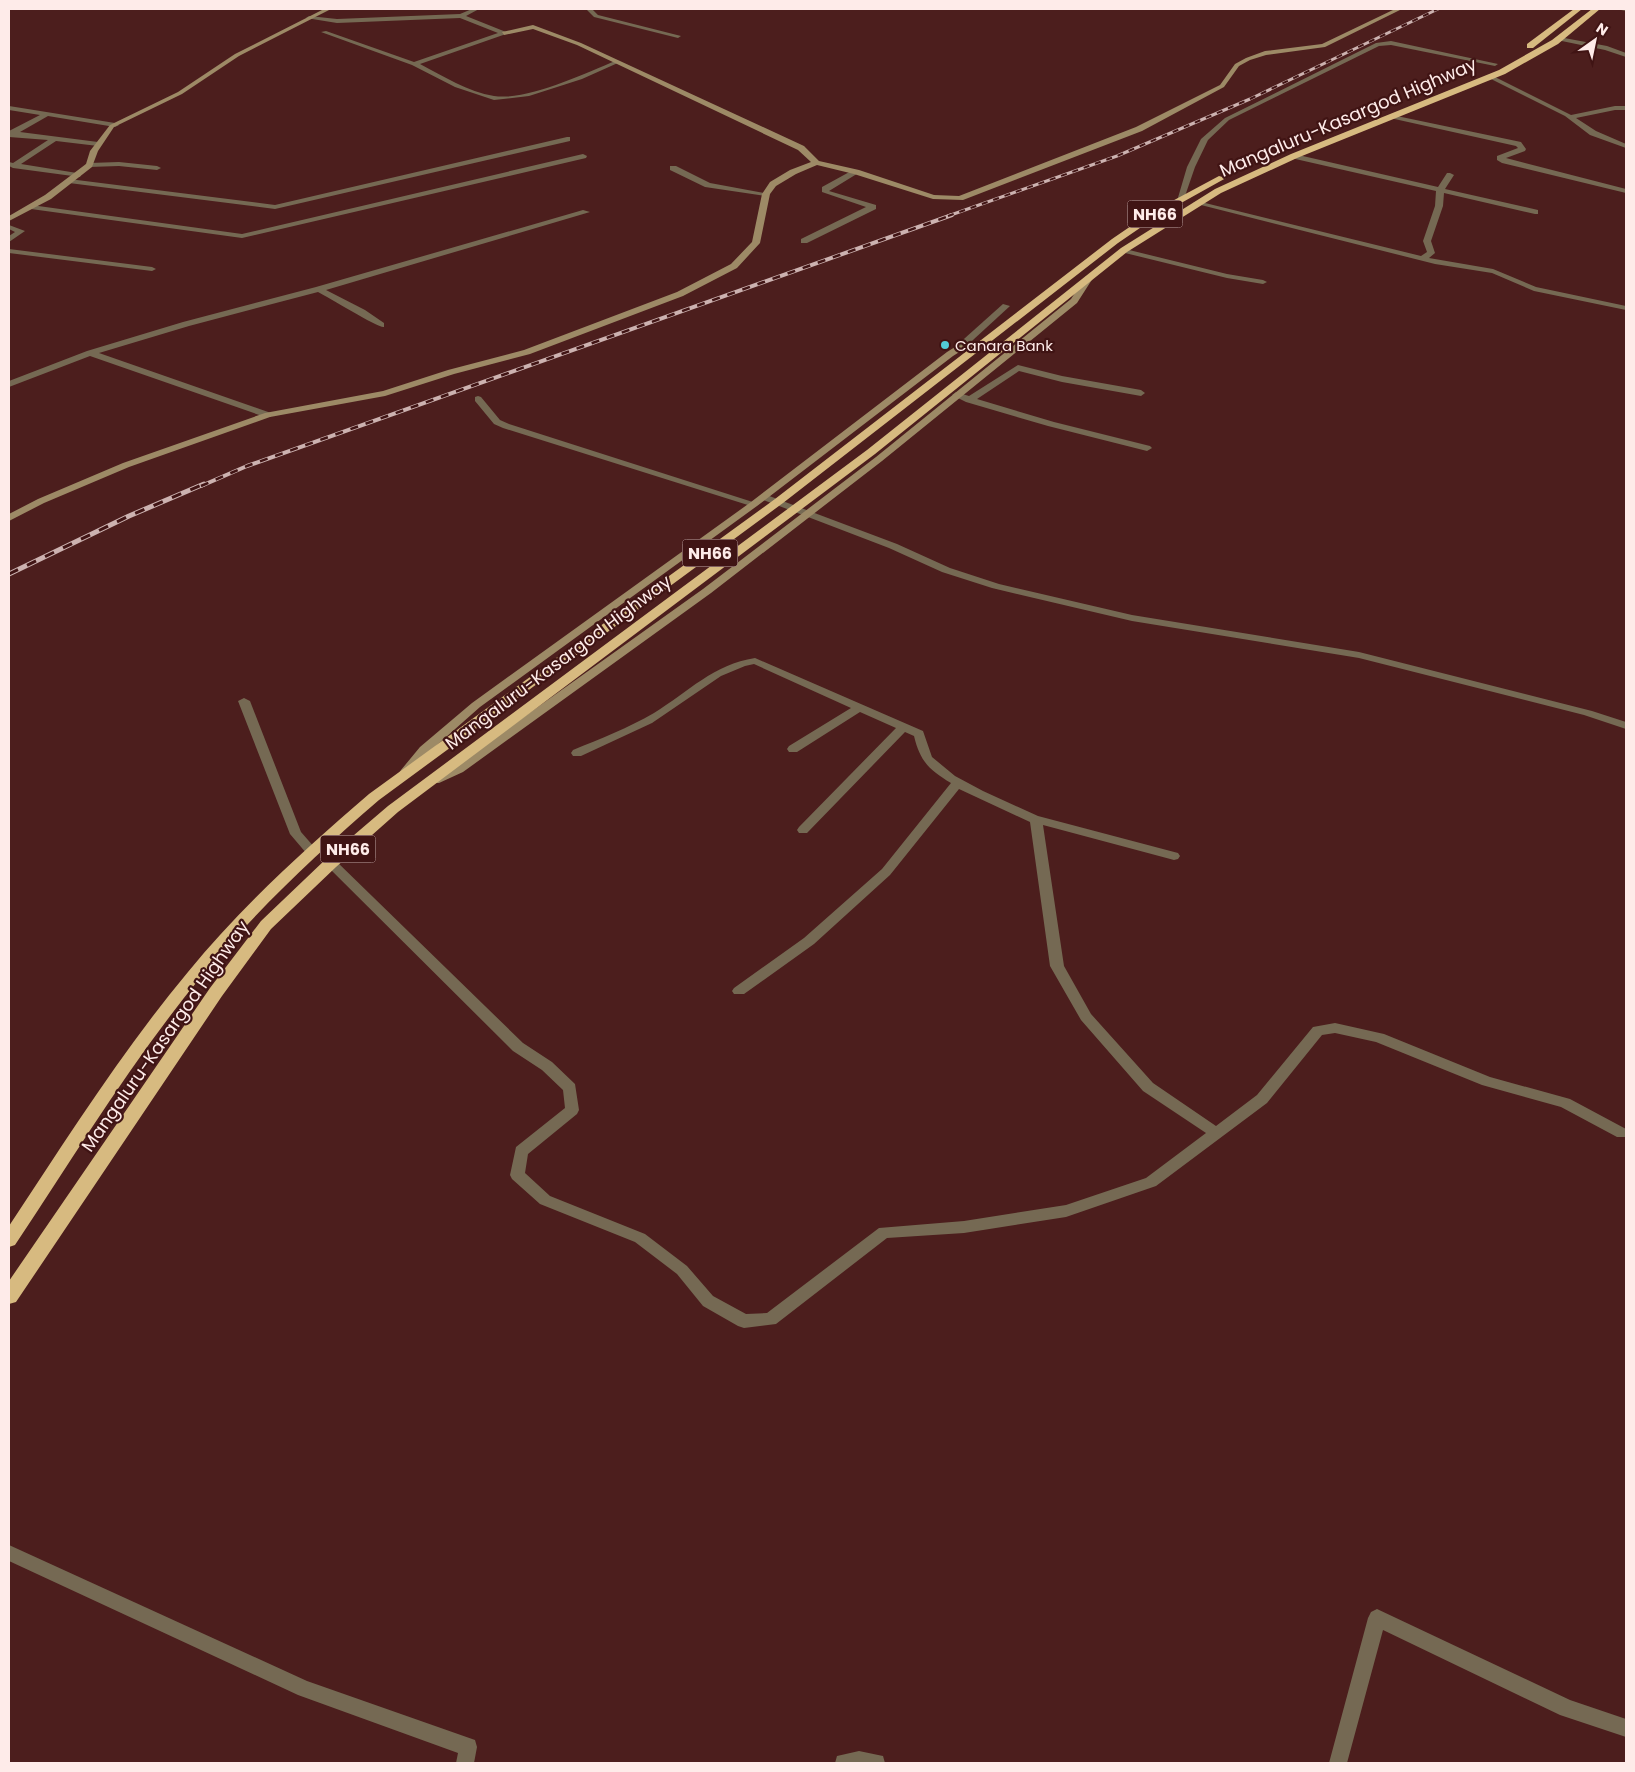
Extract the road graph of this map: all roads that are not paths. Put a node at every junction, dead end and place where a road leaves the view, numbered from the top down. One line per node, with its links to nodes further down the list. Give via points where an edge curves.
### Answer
1 (328, 9): 8 (street)
2 (476, 9): 7 (street)
3 (589, 9): 11 (street, via 596,16)
4 (1400, 9): 38 (street, via 1323,46 1265,53 1248,59 1237,65 1222,86 1139,129 968,196 933,198)
5 (1578, 9): 16 (highway, Mangaluru-Kasargod Highway / NH66, via 1539,40)
6 (1596, 9): 12 (highway, Mangaluru-Kasargod Highway / NH66)
7 (461, 16): 8 (street, via 337,21); 10 (street)
8 (309, 18): 23 (street, via 237,55 180,93)
9 (324, 32): 15 (street)
10 (504, 33): 14 (street, via 533,27); 15 (street)
11 (678, 36)
12 (1559, 38): 13 (street); 17 (highway, Mangaluru-Kasargod Highway / NH66)
13 (1626, 55)
14 (617, 62): 15 (street, via 580,78 506,98 476,93); 33 (street, via 801,148)
15 (414, 64)
16 (1495, 64): 45 (highway, Mangaluru-Kasargod Highway / NH66, via 1253,164); 45 (street, via 1392,43 1378,44 1226,120 1205,139)
17 (1491, 77): 21 (highway, Mangaluru-Kasargod Highway / NH66); 22 (street)
18 (9, 108): 20 (street)
19 (1626, 108): 22 (street)
20 (47, 114): 23 (street); 24 (street)
21 (1392, 117): 32 (highway, Mangaluru-Kasargod Highway / NH66); 43 (street, via 1518,144 1522,149 1500,158)
22 (1571, 118): 28 (street, via 1593,133)
23 (115, 125): 29 (street)
24 (10, 134): 26 (street)
25 (567, 139): 50 (street)
26 (53, 140): 29 (street); 35 (street)
27 (1626, 140): 28 (street)
28 (1617, 143): 30 (street)
29 (98, 144): 34 (street)
30 (1626, 146)
31 (583, 156): 50 (street)
32 (1294, 156): 42 (street); 46 (highway, Mangaluru-Kasargod Highway / NH66, via 1218,190)
33 (816, 163): 38 (street); 44 (street, via 773,184)
34 (89, 165): 36 (street); 39 (street)
35 (11, 166): 39 (street)
36 (157, 168)
37 (674, 168): 44 (street, via 708,185)
38 (856, 172): 54 (street, via 825,190 873,207)
39 (76, 175): 41 (street)
40 (1450, 175): 42 (street)
41 (68, 181): 47 (street); 50 (street)
42 (1440, 190): 49 (street); 57 (street, via 1440,206 1427,241 1431,253)
43 (1626, 191)
44 (766, 194): 73 (street, via 756,243 748,253 734,266 680,294 527,352 385,393)
45 (1180, 199): 65 (highway, Mangaluru-Kasargod Highway / NH66, via 1115,242)
46 (1197, 203): 55 (highway, Mangaluru-Kasargod Highway / NH66); 57 (street)
47 (31, 207): 50 (street, via 242,236); 51 (street)
48 (586, 212): 61 (street)
49 (1535, 212)
50 (281, 216)
51 (9, 219)
52 (9, 228): 53 (street, via 21,231)
53 (9, 240)
54 (804, 241)
55 (1124, 250): 59 (highway, Mangaluru-Kasargod Highway / NH66); 60 (street)
56 (9, 251): 58 (street)
57 (1424, 258): 63 (street, via 1505,275 1534,289)
58 (152, 269)
59 (1089, 278): 70 (street, via 1074,301); 78 (highway, Mangaluru-Kasargod Highway / NH66)
60 (1264, 282)
61 (319, 289): 64 (street); 67 (street)
62 (1006, 306): 66 (street)
63 (1626, 308)
64 (381, 325)
65 (984, 343): 66 (street); 76 (highway, Mangaluru-Kasargod Highway / NH66)
66 (958, 349): 75 (street)
67 (90, 353): 68 (street); 73 (street)
68 (9, 384)
69 (1141, 393): 72 (street, via 1018,368)
70 (956, 395): 72 (street); 78 (street, via 880,459)
71 (478, 399): 77 (street, via 497,422 506,426)
72 (969, 400): 74 (street)
73 (268, 415): 79 (street, via 126,465)
74 (1147, 448)
75 (764, 497): 76 (street); 77 (street)
76 (779, 502): 78 (street); 86 (highway, Mangaluru-Kasargod Highway / NH66)
77 (754, 504): 86 (street, via 476,705 424,750)
78 (802, 511): 82 (street, via 946,570 996,586 1132,618 1359,655 1588,713); 92 (highway, Mangaluru-Kasargod Highway / NH66, via 423,785)
79 (9, 518)
80 (244, 701): 90 (street, via 296,834)
81 (858, 708): 83 (street); 84 (street); 85 (street, via 755,661 744,661 712,678 657,716)
82 (1626, 726)
83 (903, 728): 87 (street, via 918,734 927,759); 89 (street)
84 (793, 749)
85 (577, 753)
86 (404, 775): 90 (highway, Mangaluru-Kasargod Highway / NH66)
87 (958, 782): 88 (street); 93 (street, via 886,872 809,941)
88 (1036, 820): 91 (street); 94 (street, via 1057,966 1086,1017 1148,1087)
89 (803, 830)
90 (311, 851): 96 (highway, Mangaluru-Kasargod Highway / NH66, via 222,942 169,1009)
91 (1174, 856)
92 (331, 863): 94 (street, via 518,1047 548,1066 570,1088 572,1110 521,1151 517,1175 545,1200 640,1238 682,1270 708,1301 744,1322 770,1319 884,1232 964,1227 1066,1211 1151,1182); 97 (highway, Mangaluru-Kasargod Highway / NH66, via 266,925 216,992)
93 (739, 991)
94 (1216, 1133): 95 (street, via 1262,1099 1318,1031 1335,1028 1379,1038 1487,1081 1565,1103)
95 (1622, 1133)
96 (9, 1240)
97 (9, 1296)
98 (9, 1553): 100 (street, via 304,1689 468,1747)
99 (1626, 1728): 103 (street, via 1567,1708 1377,1618)
100 (465, 1763)
101 (844, 1763): 102 (street, via 858,1760)
102 (876, 1763)
103 (1338, 1763)

